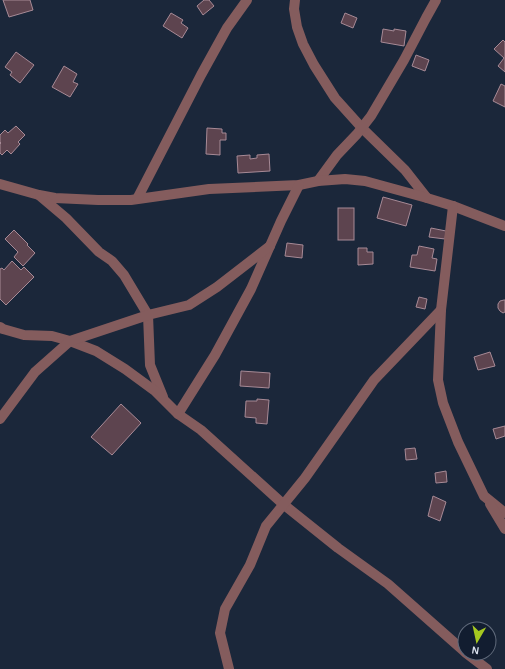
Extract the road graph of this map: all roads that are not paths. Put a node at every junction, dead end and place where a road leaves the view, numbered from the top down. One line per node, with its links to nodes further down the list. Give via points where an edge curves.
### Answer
1 (246, 0): 10 (street, via 201,75)
2 (294, 0): 4 (street, via 297,27 314,65 335,98)
3 (436, 0): 4 (street, via 404,60)
4 (362, 128): 5 (street); 9 (street, via 405,170)
5 (318, 181): 7 (street); 9 (street, via 364,181)
6 (0, 184): 8 (street)
7 (299, 185): 10 (street, via 209,188); 13 (street)
8 (39, 195): 10 (street, via 98,200); 15 (street, via 99,252 112,261 124,275)
9 (427, 198): 11 (street)
10 (137, 199)
11 (453, 206): 12 (street); 14 (street)
12 (505, 226)
13 (270, 246): 15 (street, via 189,305); 19 (street, via 215,355)
14 (441, 310): 21 (street, via 438,380 443,404); 22 (street, via 374,380 305,478)
15 (148, 315): 17 (street); 18 (street, via 150,365)
16 (0, 327): 17 (street, via 24,335 52,336)
17 (70, 341): 18 (street, via 96,351 125,369); 20 (street, via 35,372)
18 (164, 400): 19 (street)
19 (178, 414): 22 (street, via 201,430)
20 (0, 419)
21 (484, 496): 23 (street); 24 (street)
22 (283, 504): 25 (street, via 388,584); 27 (street, via 266,526 250,565 225,609 220,633)
23 (505, 513)
24 (505, 529)
25 (457, 646)
26 (476, 661): 28 (street)
27 (229, 669)
28 (487, 669)

